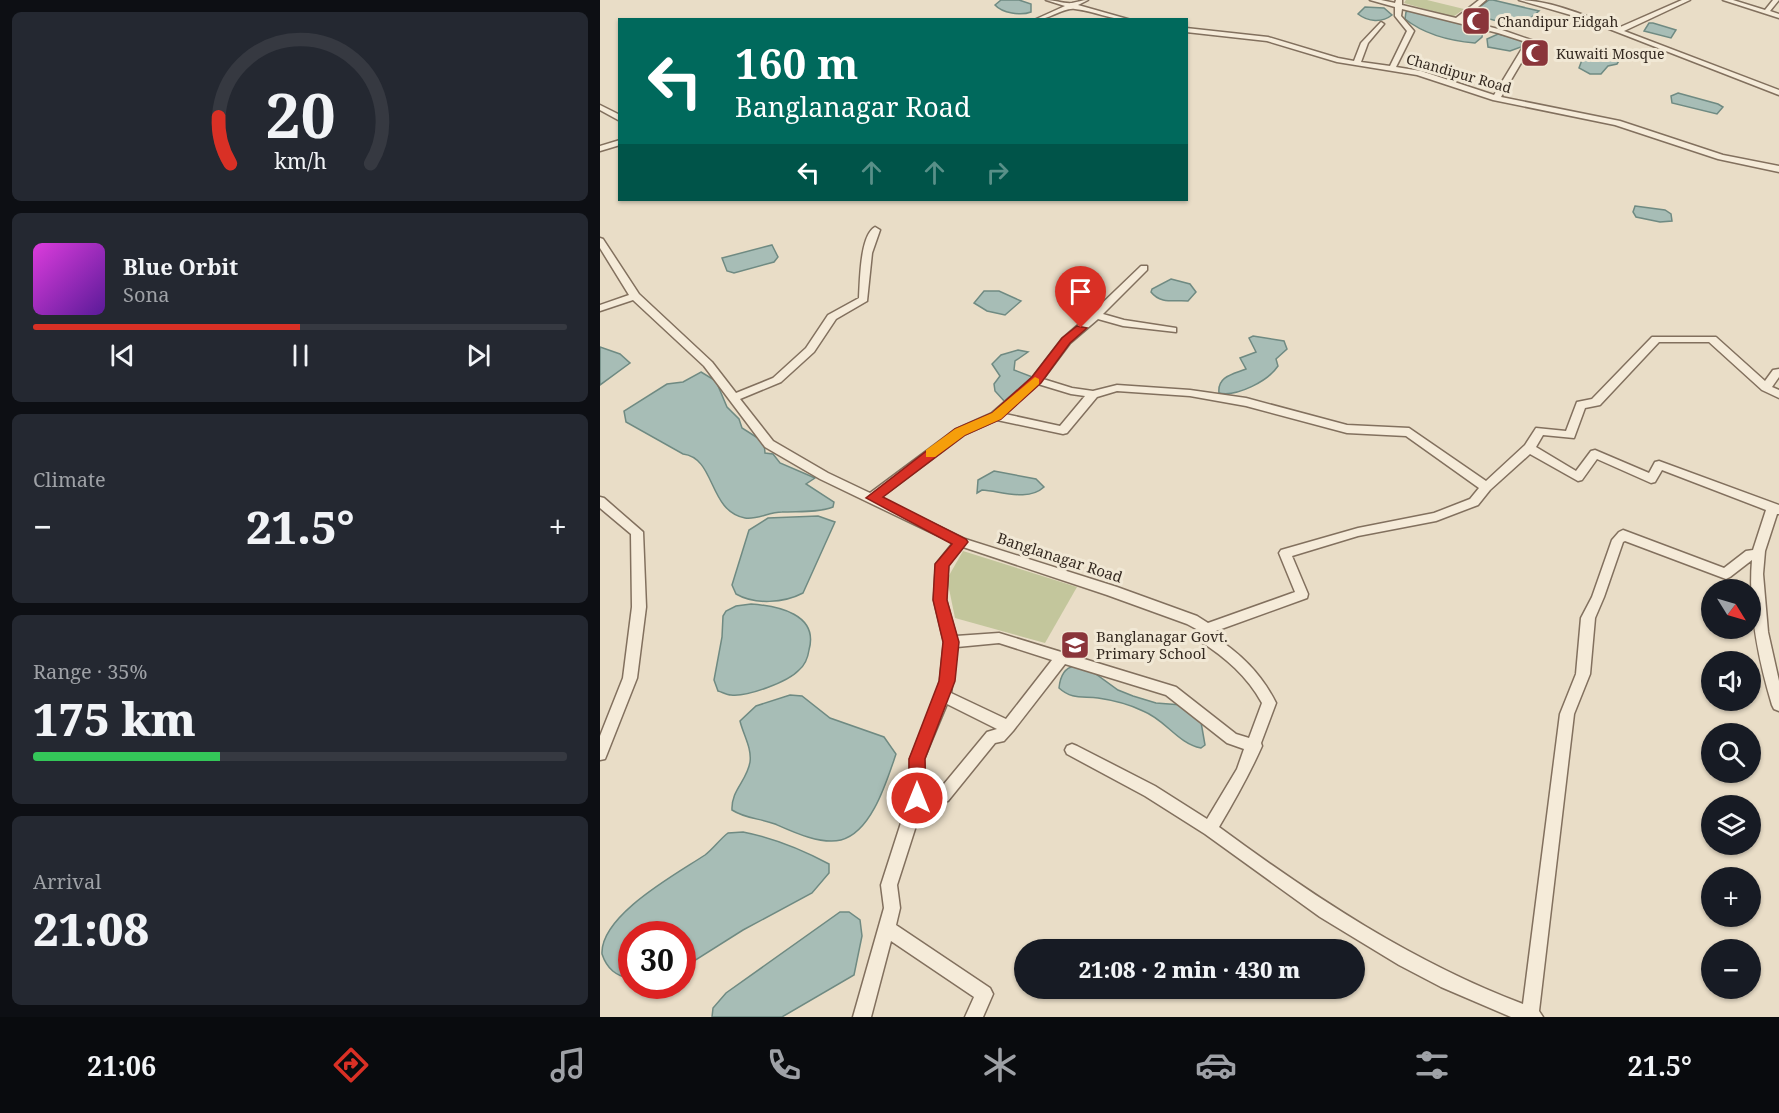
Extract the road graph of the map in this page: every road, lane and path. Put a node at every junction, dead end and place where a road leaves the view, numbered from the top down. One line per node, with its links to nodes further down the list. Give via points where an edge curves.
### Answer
1 (1049, 0): 10 (street)
2 (1085, 0): 10 (street)
3 (1373, 0): 9 (street)
4 (1482, 0): 15 (street)
5 (1522, 0): 18 (street)
6 (1687, 0): 18 (street)
7 (1726, 0): 11 (street)
8 (1778, 0): 11 (street)
9 (1398, 2): 15 (street); 20 (street, via 1398,16 1411,32)
10 (1069, 5): 13 (street); 14 (street)
11 (1767, 11): 12 (street)
12 (1779, 16)
13 (1041, 18)
14 (1120, 18)
15 (1457, 21): 22 (street, via 1530,41)
16 (1381, 24): 19 (street, via 1365,43)
17 (1188, 30): 19 (street, Chandipur Road, via 1268,39)
18 (1618, 31): 21 (street)
19 (1357, 63): 20 (street, Chandipur Road)
20 (1392, 69): 22 (street, Chandipur Road)
21 (1779, 93)
22 (1496, 98): 27 (street, Chandipur Road, via 1617,123 1721,157)
23 (600, 107): 24 (street)
24 (618, 118)
25 (618, 143): 26 (street)
26 (600, 149)
27 (1779, 169)
28 (875, 230): 40 (street, via 867,253 864,299 832,318 810,350 777,380)
29 (600, 242): 31 (street, Banglanagar Road)
30 (1144, 268): 33 (street)
31 (635, 296): 32 (street); 40 (street, Banglanagar Road, via 708,364)
32 (600, 308)
33 (1096, 315): 34 (street); 36 (street, via 1066,341)
34 (1172, 330)
35 (1777, 372): 37 (street)
36 (1036, 380): 38 (street); 41 (street)
37 (1766, 388): 39 (street); 42 (street, via 1712,339 1656,339 1596,402 1581,405 1570,435 1540,430)
38 (1092, 394): 41 (street, via 1063,430); 43 (street, via 1117,388 1190,393 1246,402 1347,429 1409,432)
39 (1779, 395)
40 (733, 398): 44 (street, Banglanagar Road, via 769,444)
41 (996, 416): 44 (street, via 960,432)
42 (1529, 448): 43 (street); 46 (street, via 1578,477 1595,454 1651,479 1659,465)
43 (1486, 487): 49 (street, via 1474,502 1436,517 1358,532 1285,553 1302,594)
44 (872, 498): 47 (street, Banglanagar Road)
45 (600, 501): 57 (street, via 637,532 639,607 630,678)
46 (1776, 509): 48 (street)
47 (961, 542): 49 (street, Banglanagar Road, via 1162,609); 50 (street, via 942,564 940,600)
48 (1758, 556): 53 (street, via 1767,668); 63 (street, via 1750,554 1726,574 1623,535 1618,540 1588,618 1583,674 1567,714)
49 (1207, 629): 55 (street, Banglanagar Road, via 1205,637 1235,657 1257,679 1269,703)
50 (951, 642): 51 (street, via 999,638); 52 (street)
51 (1062, 657): 54 (street); 55 (street, via 1171,691 1232,739)
52 (943, 696): 54 (street); 58 (street, via 917,759)
53 (1779, 705)
54 (1008, 727): 58 (street, via 999,736 992,736 943,796)
55 (1255, 746): 59 (street, Banglanagar Road)
56 (1072, 750): 59 (street, via 1150,791)
57 (600, 754)
58 (917, 798): 60 (street, via 889,885 892,908)
59 (1210, 829): 63 (street, via 1334,919 1444,981)
60 (886, 928): 61 (street); 62 (street, via 984,994)
61 (862, 1017)
62 (974, 1017)
63 (1531, 1017)

